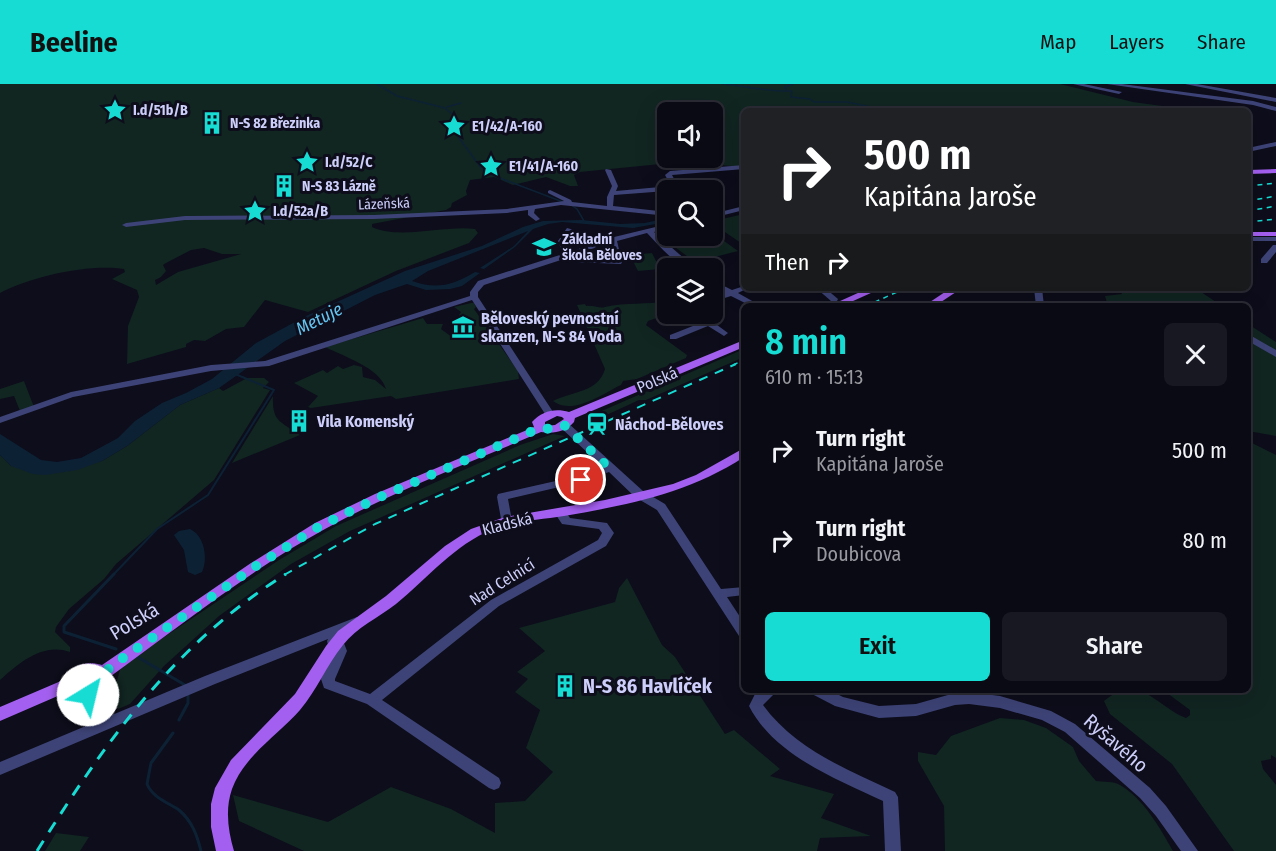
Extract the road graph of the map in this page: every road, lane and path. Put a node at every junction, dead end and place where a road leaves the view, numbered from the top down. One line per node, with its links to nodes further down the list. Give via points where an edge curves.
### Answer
1 (1076, 84): 6 (street, via 1105,91)
2 (1110, 84): 6 (street)
3 (1188, 84): 5 (street)
4 (1248, 84): 7 (street)
5 (1211, 86): 7 (street); 8 (street)
6 (1157, 93): 8 (street); 10 (street)
7 (1241, 93): 9 (street)
8 (1207, 98): 11 (street)
9 (1276, 99)
10 (1195, 100)
11 (1276, 109)
12 (1276, 144): 13 (street)
13 (1251, 149)
14 (741, 167): 18 (street, via 670,173)
15 (608, 170): 21 (street, via 615,186)
16 (1276, 171): 17 (main road)
17 (1251, 172)
18 (671, 180)
19 (657, 190): 21 (street)
20 (549, 192): 22 (street, Lázeňská)
21 (613, 193): 24 (street)
22 (571, 204): 23 (street, Lázeňská); 24 (street, Lázeňská)
23 (532, 207): 28 (street, via 530,214); 29 (street, Lázeňská, via 374,217 185,218)
24 (610, 208): 26 (street, Lázeňská)
25 (741, 209): 27 (street)
26 (657, 211)
27 (723, 213)
28 (536, 219)
29 (126, 225)
30 (657, 229): 32 (street)
31 (570, 230): 39 (street, via 561,241)
32 (649, 231): 37 (street); 40 (street)
33 (1251, 234): 34 (main road)
34 (1276, 234)
35 (1251, 239): 36 (street)
36 (1276, 239)
37 (613, 240): 39 (street); 39 (street, via 618,262 574,260)
38 (1276, 247): 41 (street)
39 (567, 254): 49 (street, via 482,283)
40 (677, 258)
41 (1264, 261)
42 (723, 288): 47 (street)
43 (741, 289): 47 (street)
44 (823, 291): 50 (street)
45 (868, 291): 50 (main road)
46 (952, 291): 52 (main road)
47 (731, 292): 48 (street); 51 (street)
48 (723, 295)
49 (474, 297): 60 (street); 61 (street, via 286,358 254,366 221,366 71,396)
50 (834, 302)
51 (751, 303)
52 (934, 303)
53 (703, 324): 56 (street)
54 (711, 324): 55 (street)
55 (724, 333)
56 (673, 337)
57 (1251, 339): 59 (street)
58 (741, 344): 62 (main road, Polská)
59 (1276, 354)
60 (550, 415): 62 (main road, Polská, via 562,413); 63 (main road, Polská, via 540,420)
61 (0, 420)
62 (567, 421): 63 (main road, Polská, via 552,429); 65 (street, via 574,435)
63 (540, 428): 75 (main road, Polská, via 320,526)
64 (741, 454): 66 (main road, Kladská, via 715,471)
65 (609, 468): 66 (street); 68 (street, via 581,480 502,497)
66 (646, 497): 67 (main road, Kladská); 70 (street, via 661,507)
67 (560, 512): 68 (main road, Kladská); 79 (street, Nad Celnicí, via 566,521 603,526 608,537 487,608)
68 (506, 521): 71 (main road, Kladská, via 482,528 461,541)
69 (741, 591): 70 (street)
70 (718, 594): 72 (street)
71 (360, 621): 73 (street, Kladská); 74 (main road, Kladská)
72 (741, 628)
73 (318, 637): 74 (street); 81 (street, Kladská)
74 (337, 642): 79 (street, via 340,651 327,682); 83 (main road, Kladská, via 297,703 246,755 224,788 219,814)
75 (99, 671): 76 (main road, via 78,673); 76 (main road, via 103,683 93,693 74,697)
76 (67, 688): 80 (main road)
77 (767, 693): 84 (street, via 756,706 762,718 812,760 890,797)
78 (824, 693): 85 (street, Ryšavého, via 840,702 879,712 916,710 969,698 1046,715 1070,728 1144,794)
79 (372, 700): 82 (street)
80 (7, 711)
81 (0, 769)
82 (494, 783)
83 (225, 851)
84 (893, 851)
85 (1190, 851)

